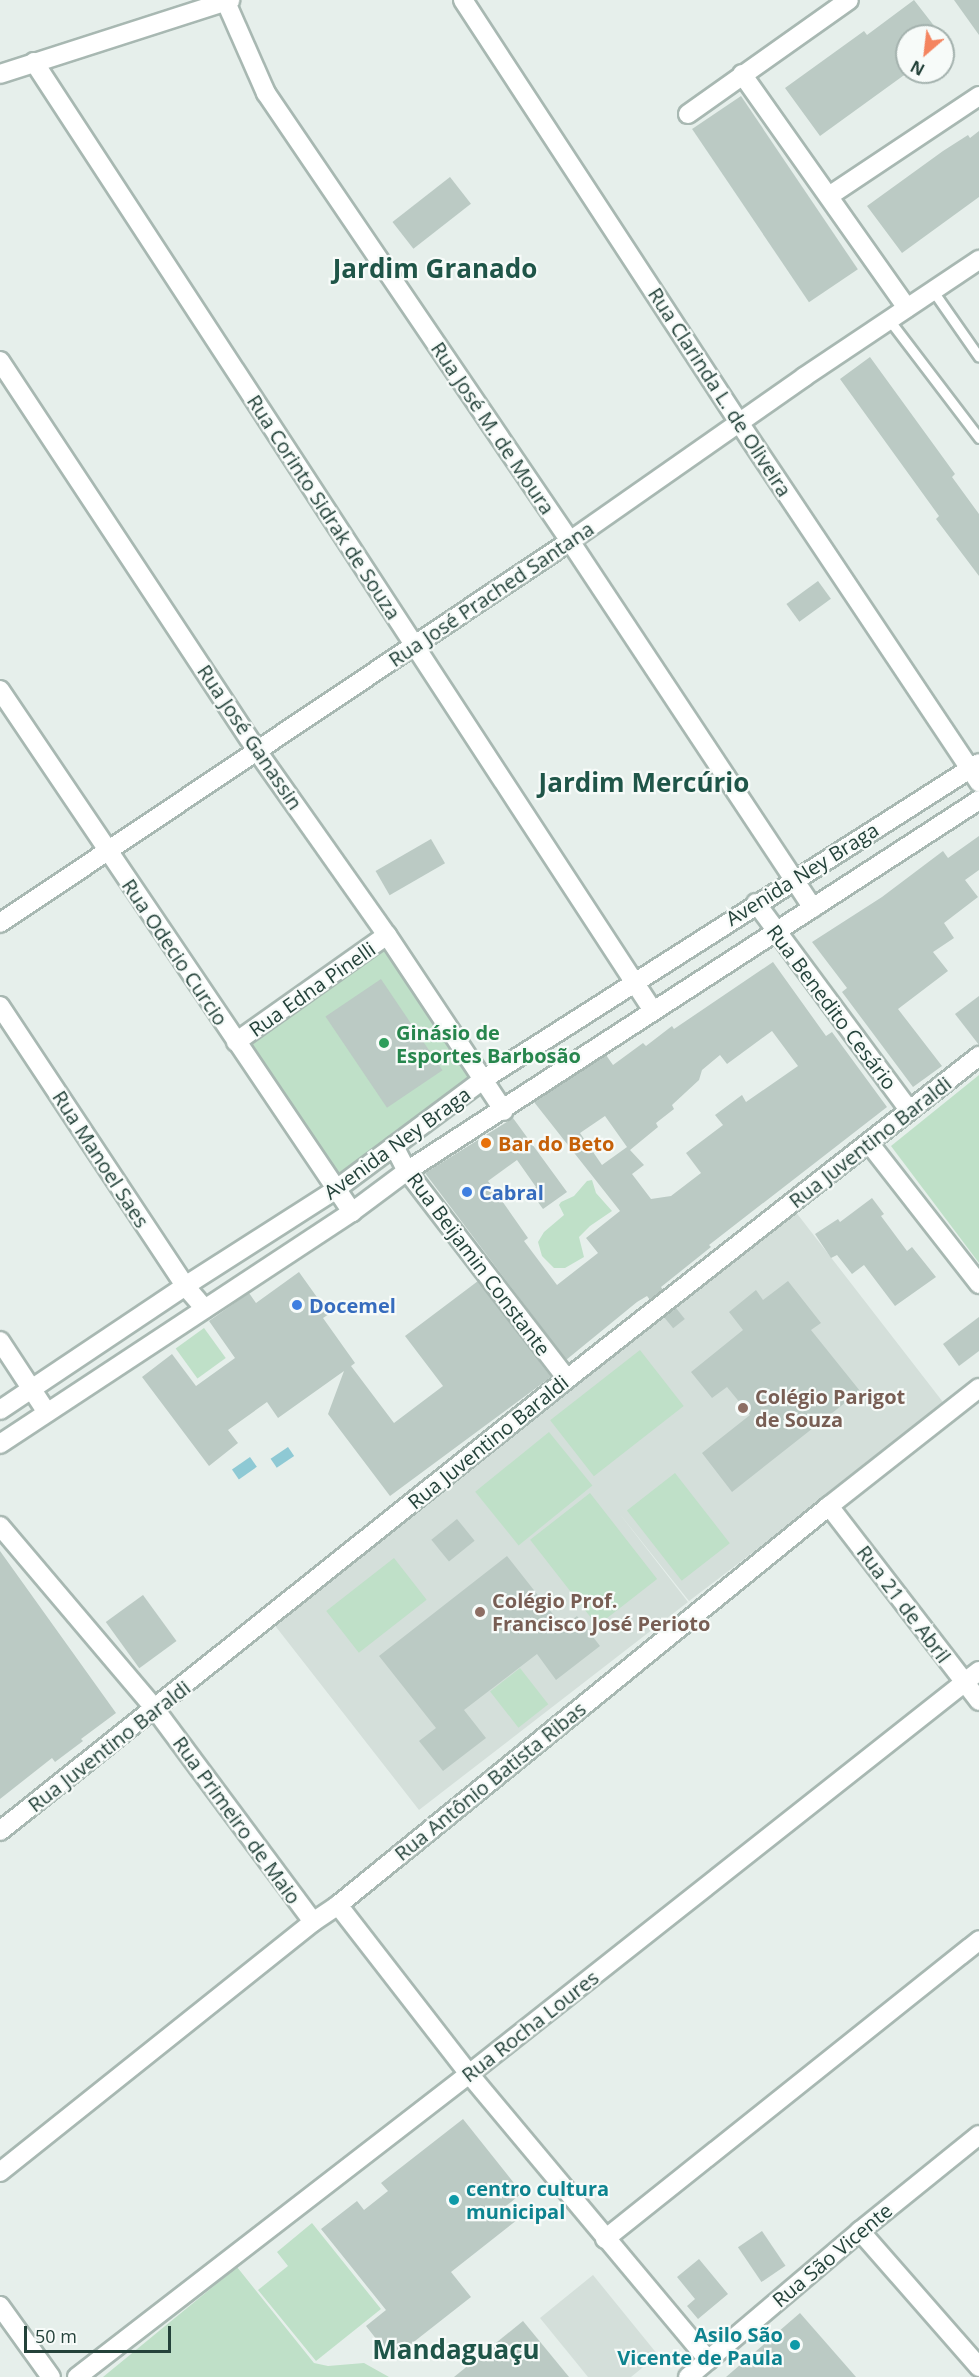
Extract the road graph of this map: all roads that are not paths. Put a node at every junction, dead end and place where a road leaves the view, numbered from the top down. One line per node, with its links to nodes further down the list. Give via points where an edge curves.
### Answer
1 (227, 0): 4 (street); 18 (street, Rua José M. de Moura, via 266,93)
2 (463, 0): 16 (street, Rua Clarinda L. de Oliveira)
3 (849, 0): 6 (street)
4 (34, 62): 5 (street); 19 (street, Rua Corinto Sidrak de Souza)
5 (0, 74)
6 (742, 74): 8 (street); 9 (street)
7 (979, 96): 9 (street)
8 (687, 114)
9 (829, 196): 12 (street)
10 (979, 260): 11 (street, Rua José Prached Santana)
11 (933, 291): 12 (street, Rua José Prached Santana); 14 (lane)
12 (907, 308): 13 (street, Rua José Prached Santana)
13 (890, 321): 16 (street, Rua José Prached Santana); 17 (lane)
14 (979, 357)
15 (0, 361): 21 (street, Rua José Ganassin)
16 (740, 424): 18 (street, Rua José Prached Santana); 22 (street, Rua Clarinda L. de Oliveira)
17 (979, 438)
18 (570, 541): 19 (street, Rua José Prached Santana); 25 (street, Rua José M. de Moura)
19 (414, 645): 21 (street, Rua José Prached Santana); 31 (street, Rua Corinto Sidrak de Souza)
20 (0, 690): 24 (street, Rua Odecio Curcio)
21 (257, 751): 24 (street, Rua José Prached Santana); 30 (street, Rua José Ganassin)
22 (976, 772): 25 (street, Avenida Ney Braga)
23 (979, 801): 27 (street, Avenida Ney Braga)
24 (108, 851): 28 (street, Rua José Prached Santana); 34 (street, Rua Odecio Curcio)
25 (794, 879): 26 (street, Avenida Ney Braga); 27 (street, Rua José M. de Moura)
26 (756, 903): 29 (street, Rua Benedito Cesário); 31 (street, Avenida Ney Braga)
27 (813, 908): 29 (street, Avenida Ney Braga)
28 (0, 923)
29 (777, 932): 33 (street, Avenida Ney Braga); 37 (street, Rua Benedito Cesário)
30 (387, 935): 34 (street, Rua Edna Pinelli); 36 (street, Rua José Ganassin)
31 (634, 982): 33 (street, Rua Corinto Sidrak de Souza); 36 (street, Avenida Ney Braga)
32 (0, 1006): 45 (street, Rua Manoel Saes)
33 (653, 1011): 38 (street, Avenida Ney Braga)
34 (236, 1042): 42 (street, Rua Odecio Curcio)
35 (979, 1056): 37 (street, Rua Juventino Baraldi)
36 (484, 1079): 38 (street, Rua José Ganassin); 40 (street, Avenida Ney Braga)
37 (909, 1110): 39 (street, Rua Juventino Baraldi)
38 (504, 1111): 41 (street, Avenida Ney Braga)
39 (869, 1143): 44 (street); 48 (street, Rua Juventino Baraldi)
40 (394, 1146): 41 (street, Rua Beijamin Constante); 42 (street, Avenida Ney Braga)
41 (407, 1171): 43 (street, Avenida Ney Braga); 48 (street, Rua Beijamin Constante)
42 (335, 1190): 43 (street, Rua Odecio Curcio); 45 (street, Avenida Ney Braga)
43 (352, 1212): 46 (street, Avenida Ney Braga)
44 (979, 1284)
45 (185, 1286): 46 (street, Rua Manoel Saes); 49 (street, Avenida Ney Braga)
46 (205, 1309): 52 (street, Avenida Ney Braga)
47 (0, 1341): 49 (street)
48 (567, 1379): 59 (street, Rua Juventino Baraldi)
49 (33, 1388): 51 (street, Avenida Ney Braga); 52 (street)
50 (979, 1388): 54 (street, Rua Antônio Batista Ribas)
51 (0, 1410)
52 (46, 1412): 53 (street, Avenida Ney Braga)
53 (0, 1444)
54 (829, 1506): 57 (street, Rua 21 de Abril); 61 (street, Rua Antônio Batista Ribas)
55 (0, 1526): 59 (street, Rua Primeiro de Maio)
56 (979, 1671): 57 (street, Rua Rocha Loures)
57 (964, 1683): 58 (street, Rua 21 de Abril); 64 (street, Rua Rocha Loures)
58 (979, 1701)
59 (155, 1709): 60 (street, Rua Juventino Baraldi); 62 (street, Rua Primeiro de Maio)
60 (0, 1832)
61 (338, 1905): 62 (street, Rua Antônio Batista Ribas); 64 (street)
62 (313, 1922): 66 (street, Rua Antônio Batista Ribas)
63 (979, 1940): 68 (street)
64 (469, 2074): 68 (street); 73 (street, Rua Rocha Loures)
65 (979, 2135): 67 (street, Rua São Vicente)
66 (0, 2172)
67 (860, 2230): 70 (street, Rua São Vicente); 71 (street)
68 (605, 2238): 70 (street)
69 (0, 2306): 72 (street)
70 (708, 2360): 74 (street, Rua São Vicente)
71 (979, 2367)
72 (51, 2377)
73 (77, 2377)
74 (688, 2377)

